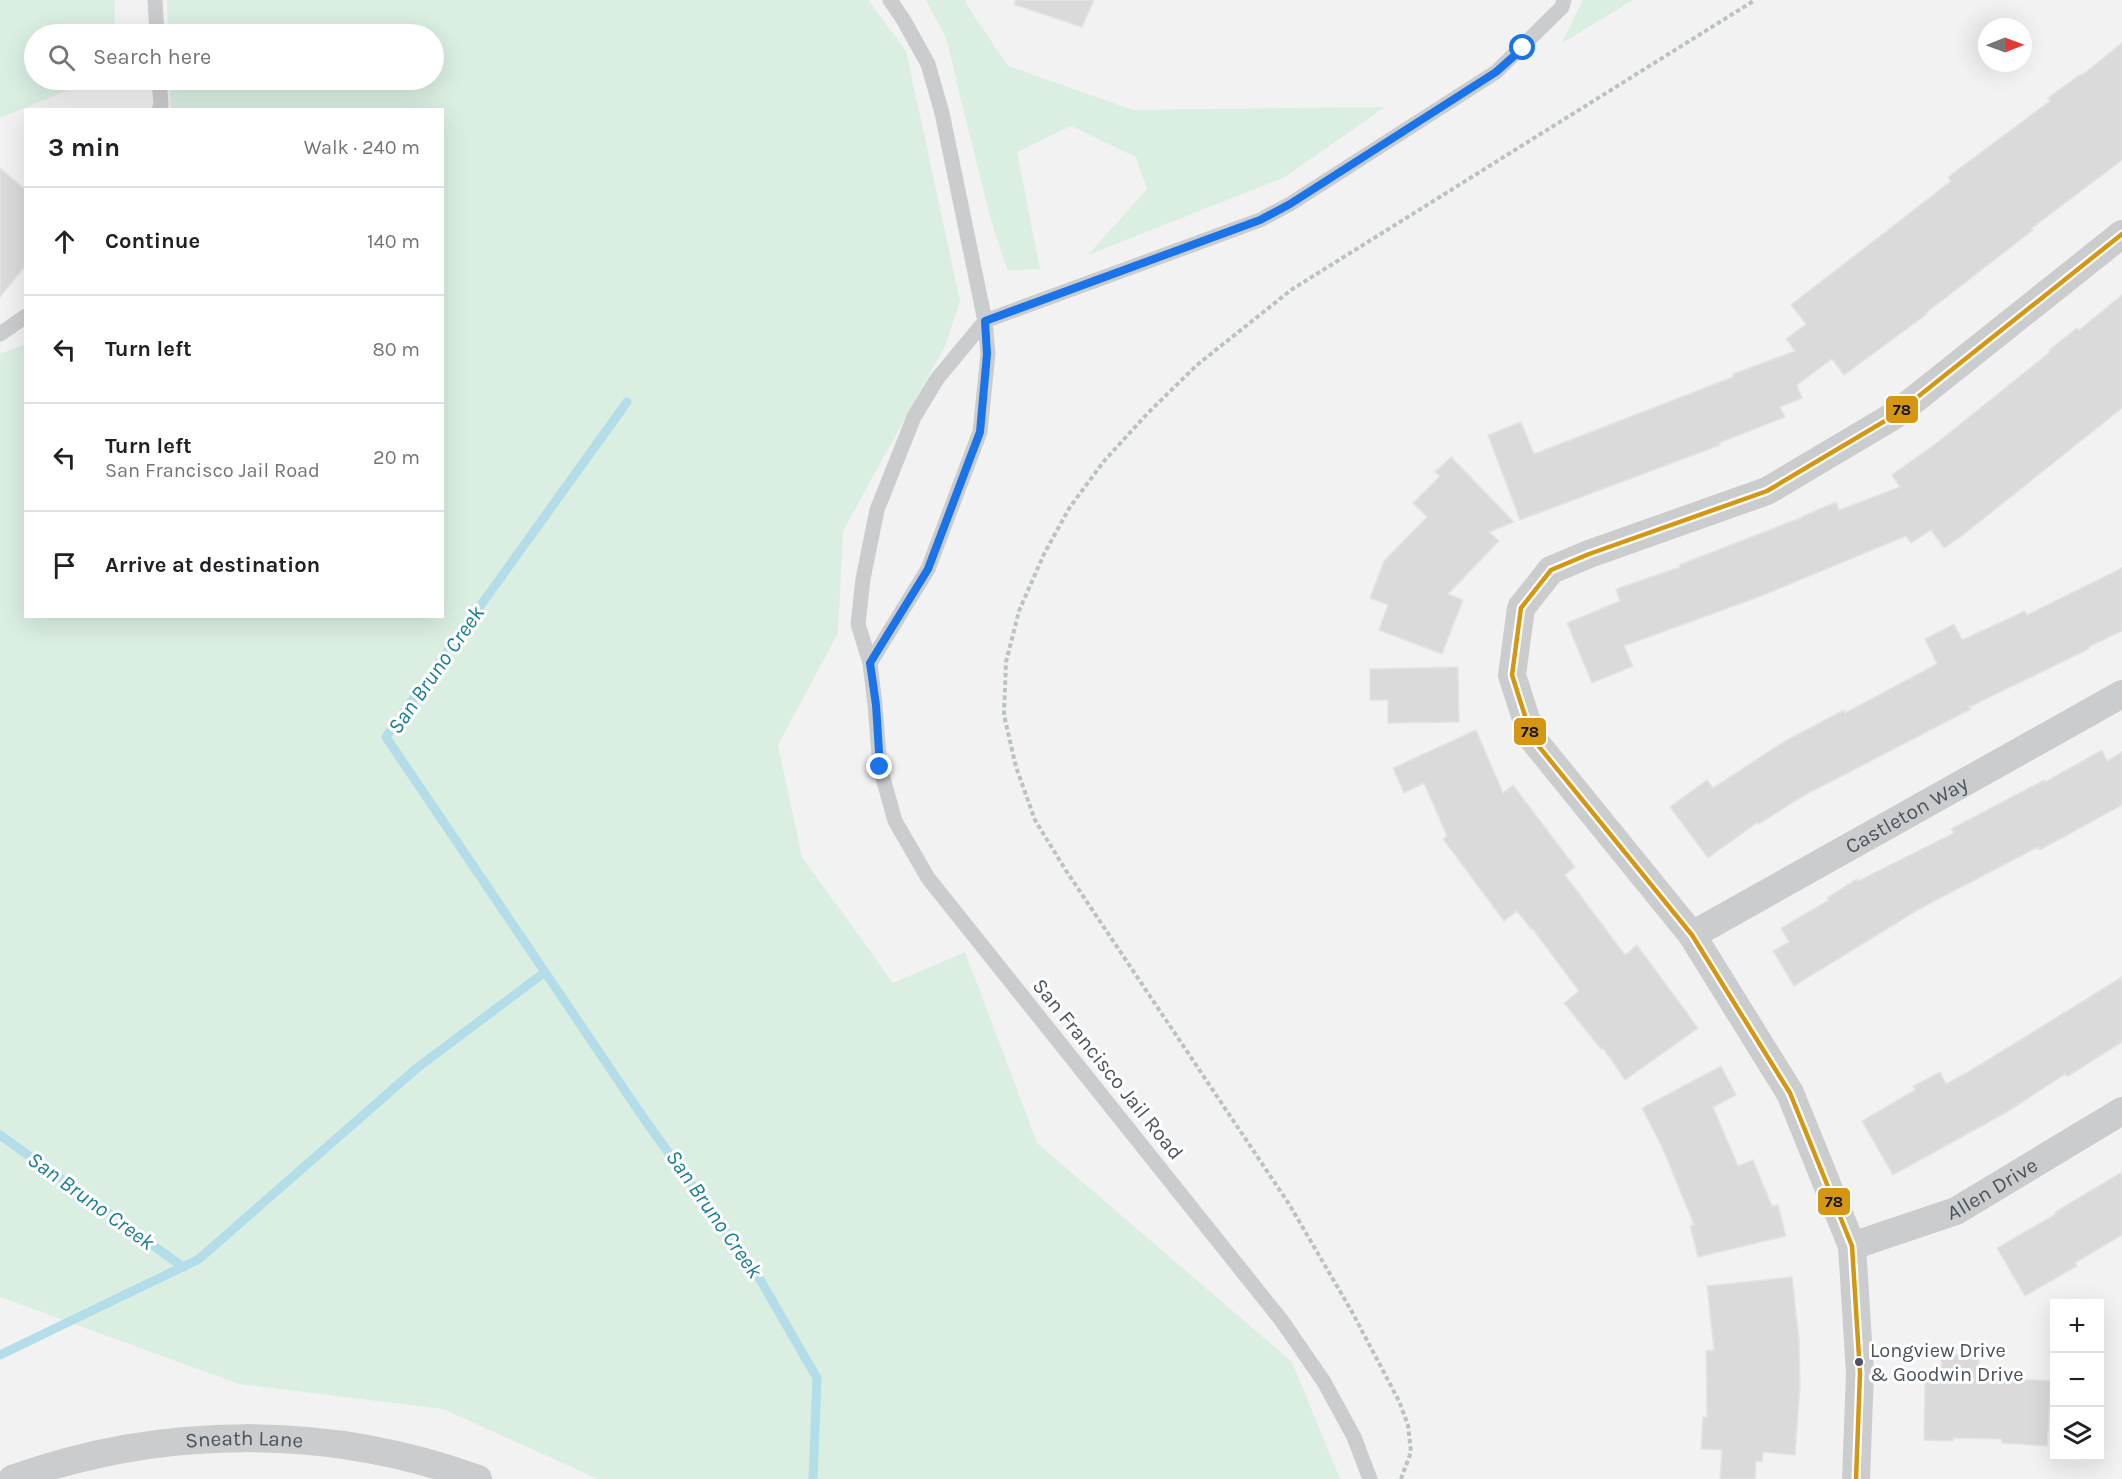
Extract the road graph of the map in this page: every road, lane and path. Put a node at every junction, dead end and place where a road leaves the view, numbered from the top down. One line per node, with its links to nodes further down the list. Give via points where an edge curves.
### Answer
1 (155, 0): 5 (lane)
2 (890, 0): 10 (lane, via 931,74)
3 (1564, 0): 10 (lane, via 1562,7 1496,72 1290,204 1260,220)
4 (1755, 0): 20 (path, via 1291,290 1197,365 1104,461 1070,507 1019,611 1006,662 1004,715 1016,767 1035,820 1289,1204 1351,1310 1408,1425 1410,1452)
5 (156, 24)
6 (160, 90): 7 (lane)
7 (160, 108)
8 (2122, 234): 14 (street, via 1895,415 1767,491 1551,570 1521,609 1512,675 1532,738)
9 (24, 317): 11 (lane)
10 (985, 321): 12 (lane, via 987,354 980,432 928,569); 12 (lane, San Francisco Jail Road, via 937,379 914,417 877,510 858,624)
11 (0, 334)
12 (870, 663): 19 (lane, San Francisco Jail Road, via 880,767 895,821 928,878 1282,1321 1324,1382 1354,1437)
13 (2122, 694): 14 (street, Castleton Way)
14 (1692, 935): 16 (street, via 1790,1093)
15 (2122, 1111): 16 (street, Allen Drive, via 1956,1211)
16 (1852, 1246): 21 (street, via 1860,1374)
17 (12, 1479): 18 (street, Sneath Lane, via 103,1453 174,1441 242,1437 314,1441 382,1451)
18 (478, 1479)
19 (1370, 1479)
20 (1401, 1479)
21 (1856, 1479)

